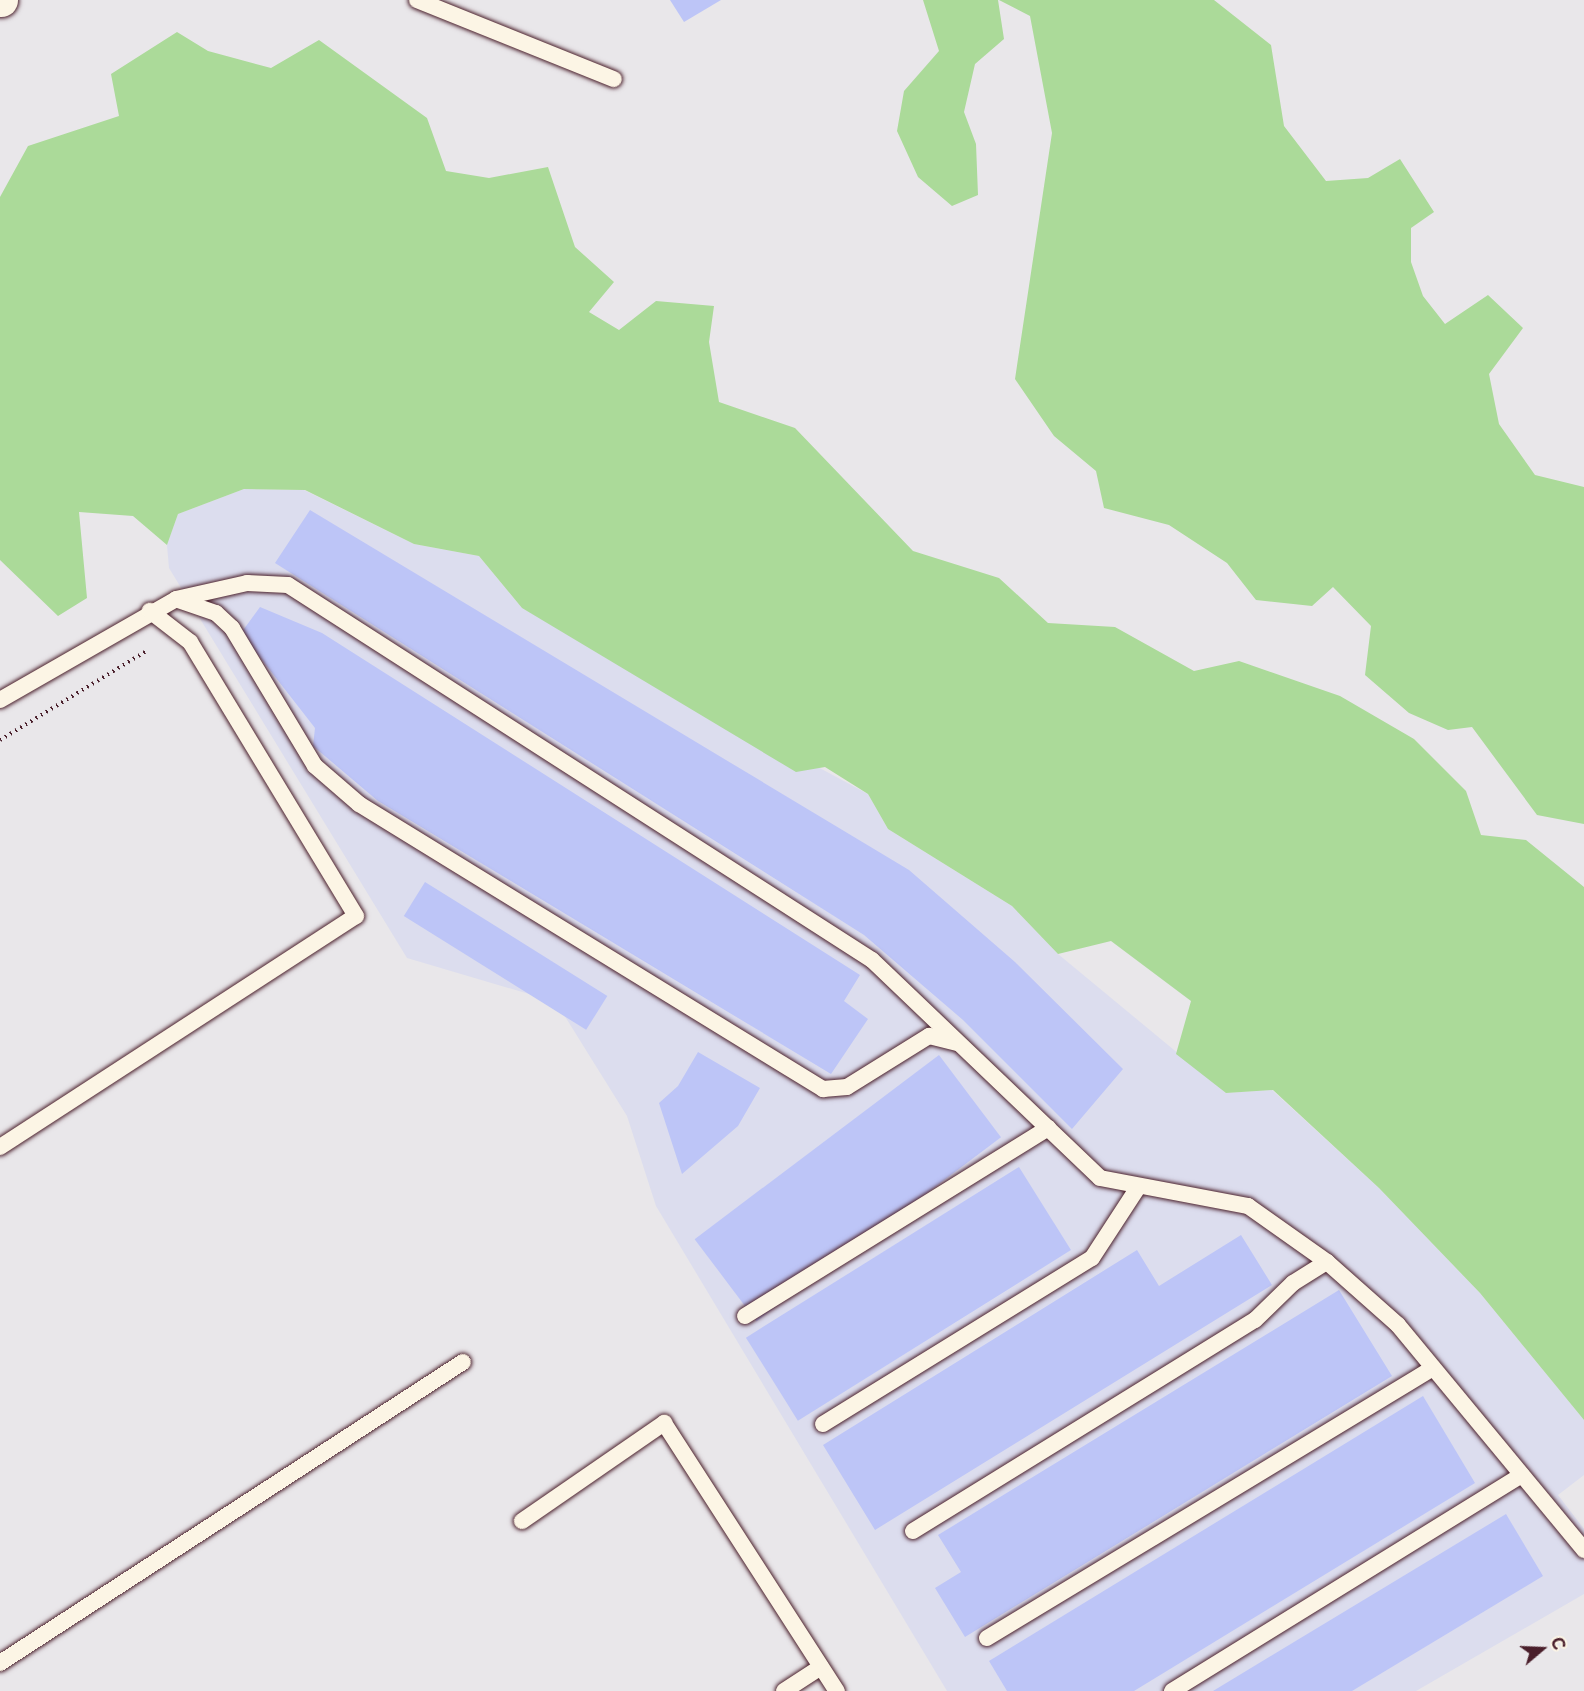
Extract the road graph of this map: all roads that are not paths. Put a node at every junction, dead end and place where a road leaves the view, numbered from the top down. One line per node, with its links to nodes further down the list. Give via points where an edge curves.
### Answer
1 (417, 0): 2 (lane)
2 (614, 79)
3 (176, 599): 4 (lane); 6 (lane, via 247,583 288,585 872,960); 6 (lane, via 216,613 232,628 315,766 359,804 823,1089 847,1087 929,1036)
4 (150, 610): 5 (lane); 8 (lane, via 190,642 356,916)
5 (0, 700)
6 (962, 1044): 7 (lane)
7 (1048, 1128): 9 (lane, via 1100,1178); 11 (lane)
8 (0, 1147)
9 (1139, 1186): 10 (lane, via 1248,1206); 14 (lane, via 1092,1258)
10 (1327, 1262): 13 (lane, via 1398,1325); 17 (lane, via 1293,1283 1255,1320)
11 (745, 1316)
12 (463, 1362): 20 (lane)
13 (1433, 1368): 15 (lane); 19 (lane)
14 (823, 1424)
15 (1522, 1474): 18 (lane); 24 (lane)
16 (522, 1521): 21 (lane, via 664,1423)
17 (913, 1531)
18 (1584, 1550)
19 (987, 1638)
20 (0, 1663)
21 (821, 1667): 22 (lane); 23 (lane)
22 (784, 1691)
23 (837, 1691)
24 (1172, 1691)

